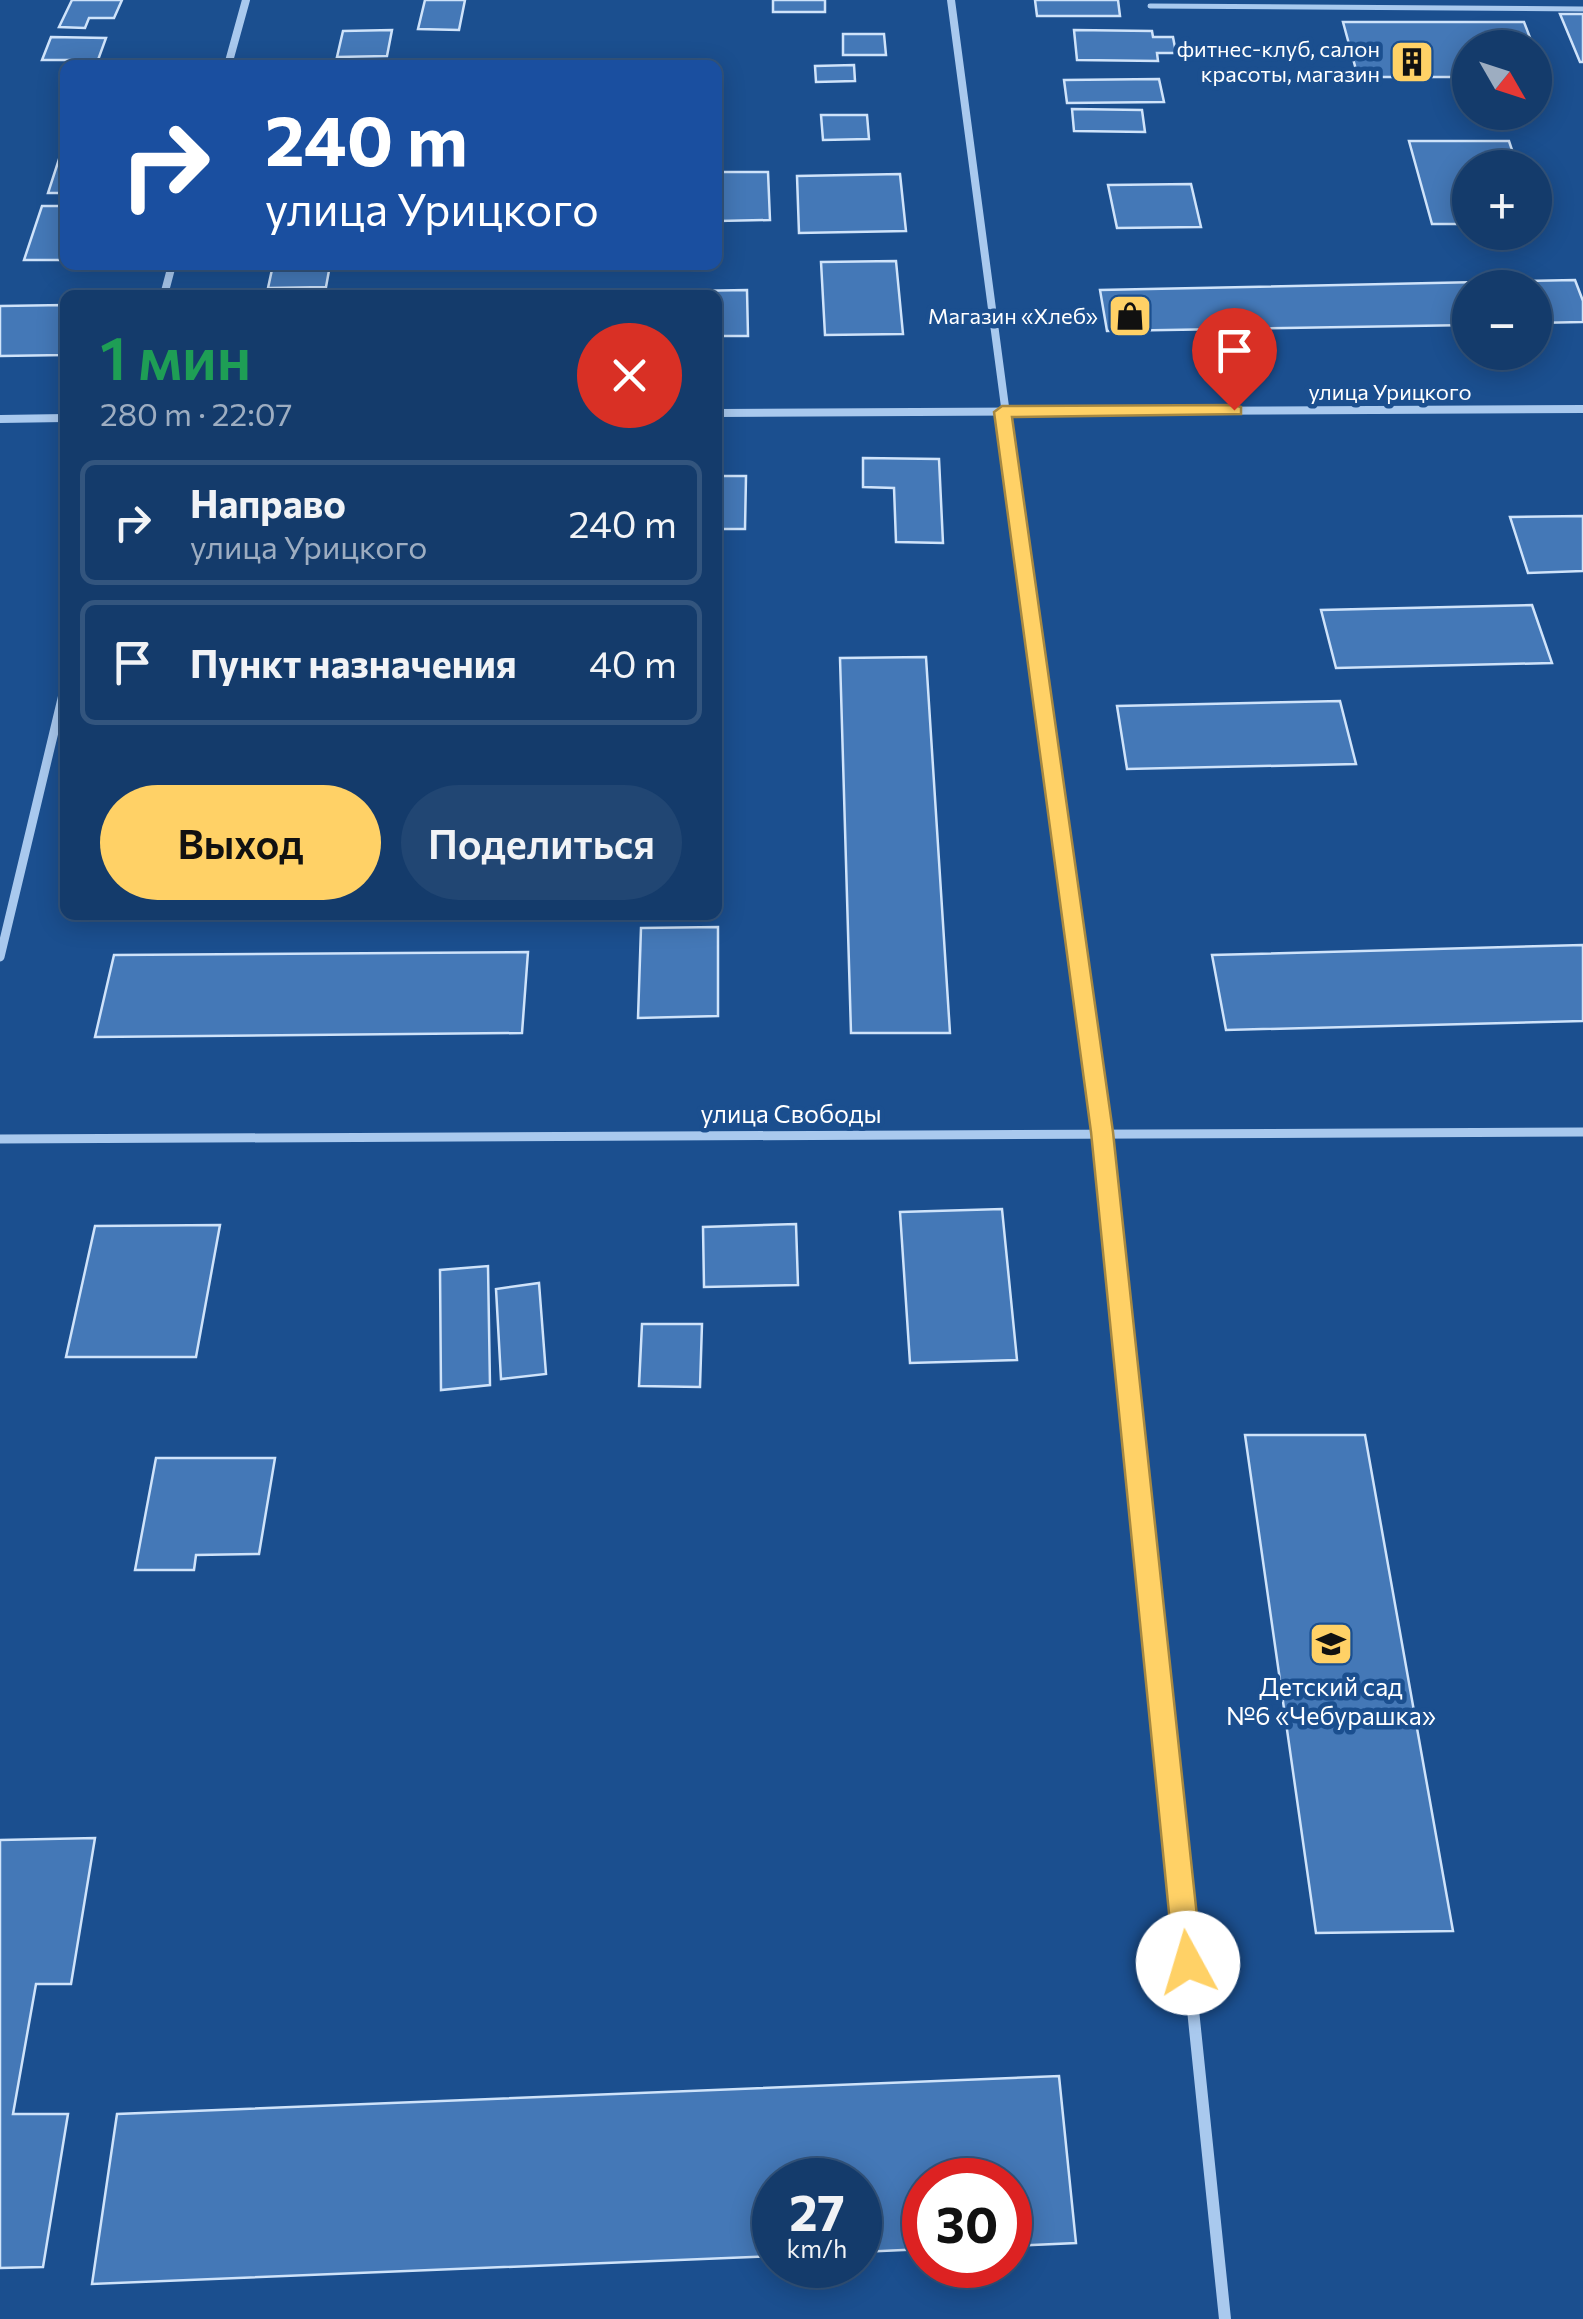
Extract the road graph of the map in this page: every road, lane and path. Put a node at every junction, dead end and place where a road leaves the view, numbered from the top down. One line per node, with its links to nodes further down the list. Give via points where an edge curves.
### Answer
1 (246, 0): 5 (street)
2 (951, 0): 7 (street)
3 (1150, 6): 4 (lane)
4 (1583, 9)
5 (229, 60)
6 (1583, 409): 7 (street, улица Урицкого)
7 (1002, 412): 8 (street, улица Урицкого); 13 (street)
8 (722, 414)
9 (60, 418): 10 (street)
10 (0, 419)
11 (60, 707): 12 (street)
12 (0, 957)
13 (1102, 1132): 14 (street, улица Свободы); 15 (street, улица Свободы); 16 (street)
14 (1583, 1132)
15 (0, 1139)
16 (1225, 2319)

